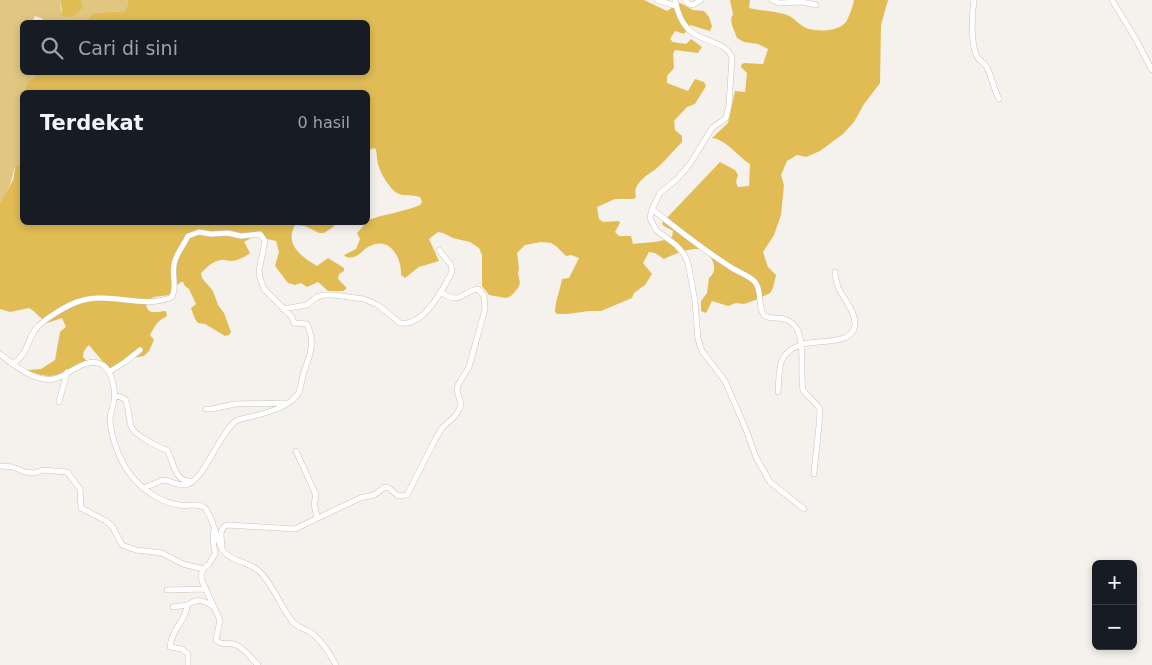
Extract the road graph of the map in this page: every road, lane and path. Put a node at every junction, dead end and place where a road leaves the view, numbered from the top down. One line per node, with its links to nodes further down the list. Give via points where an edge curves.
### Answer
1 (657, 0): 7 (street)
2 (685, 0): 3 (street, via 693,5)
3 (701, 0)
4 (772, 0): 8 (street)
5 (974, 0): 10 (street, via 975,50 986,66)
6 (1112, 0): 9 (street)
7 (676, 3): 11 (street, via 689,30 720,44 730,54 729,105 726,118 712,128 690,164 660,192)
8 (816, 5)
9 (1152, 70)
10 (999, 99)
11 (652, 209): 16 (street, via 753,280 759,289 764,315 771,319 781,317 794,326); 32 (street, via 650,218 656,230 676,245 688,263 702,351 725,381 756,457 770,482)
12 (439, 250): 14 (street, via 452,270)
13 (835, 272): 16 (street, via 838,286 854,316 853,330 838,340)
14 (440, 292): 15 (street, via 425,313 406,323 398,322 378,305 364,299 333,295 317,297 307,305); 33 (street, via 459,299 476,289 484,296 485,309 469,368 458,384 460,408 436,438 407,495 401,497 385,487 374,495)
15 (283, 309): 19 (street, via 264,288 260,278 265,240 260,234 241,236 199,232 188,236 175,260 172,297 144,303 104,298 80,301 39,325 20,360); 25 (street, via 294,322 307,324 312,340 311,354 298,393)
16 (801, 344): 22 (street, via 782,359); 29 (street, via 803,390 820,408)
17 (140, 350): 21 (street)
18 (0, 355): 19 (street)
19 (12, 364): 20 (street, via 44,379 53,379)
20 (67, 372): 21 (street, via 81,365 101,364); 24 (street)
21 (109, 372): 23 (street)
22 (778, 392)
23 (115, 395): 30 (street, via 125,399 135,433 167,450 174,472 189,482); 31 (street, via 110,417 112,431 126,470)
24 (59, 402)
25 (289, 403): 26 (street, via 235,404); 30 (street, via 232,424)
26 (206, 409)
27 (296, 451): 33 (street, via 316,495)
28 (0, 466): 36 (street, via 34,473 43,470 67,472 80,490 81,508 112,526 122,545 162,553 183,564)
29 (814, 474)
30 (196, 480): 31 (street, via 183,486 166,479)
31 (144, 488): 34 (street, via 180,506 201,505)
32 (804, 509)
33 (317, 517): 35 (street, via 295,529 227,525 221,531)
34 (215, 526): 35 (street); 36 (street, via 215,554)
35 (223, 550): 44 (street, via 266,579 293,623 318,638)
36 (203, 569): 37 (street, via 201,578)
37 (206, 589): 38 (street); 41 (street)
38 (167, 590)
39 (187, 605): 40 (street); 41 (street, via 203,600); 42 (street, via 170,645 186,651)
40 (173, 607)
41 (215, 608): 43 (street, via 220,620 216,640 224,645 235,644)
42 (188, 665)
43 (258, 665)
44 (336, 665)

